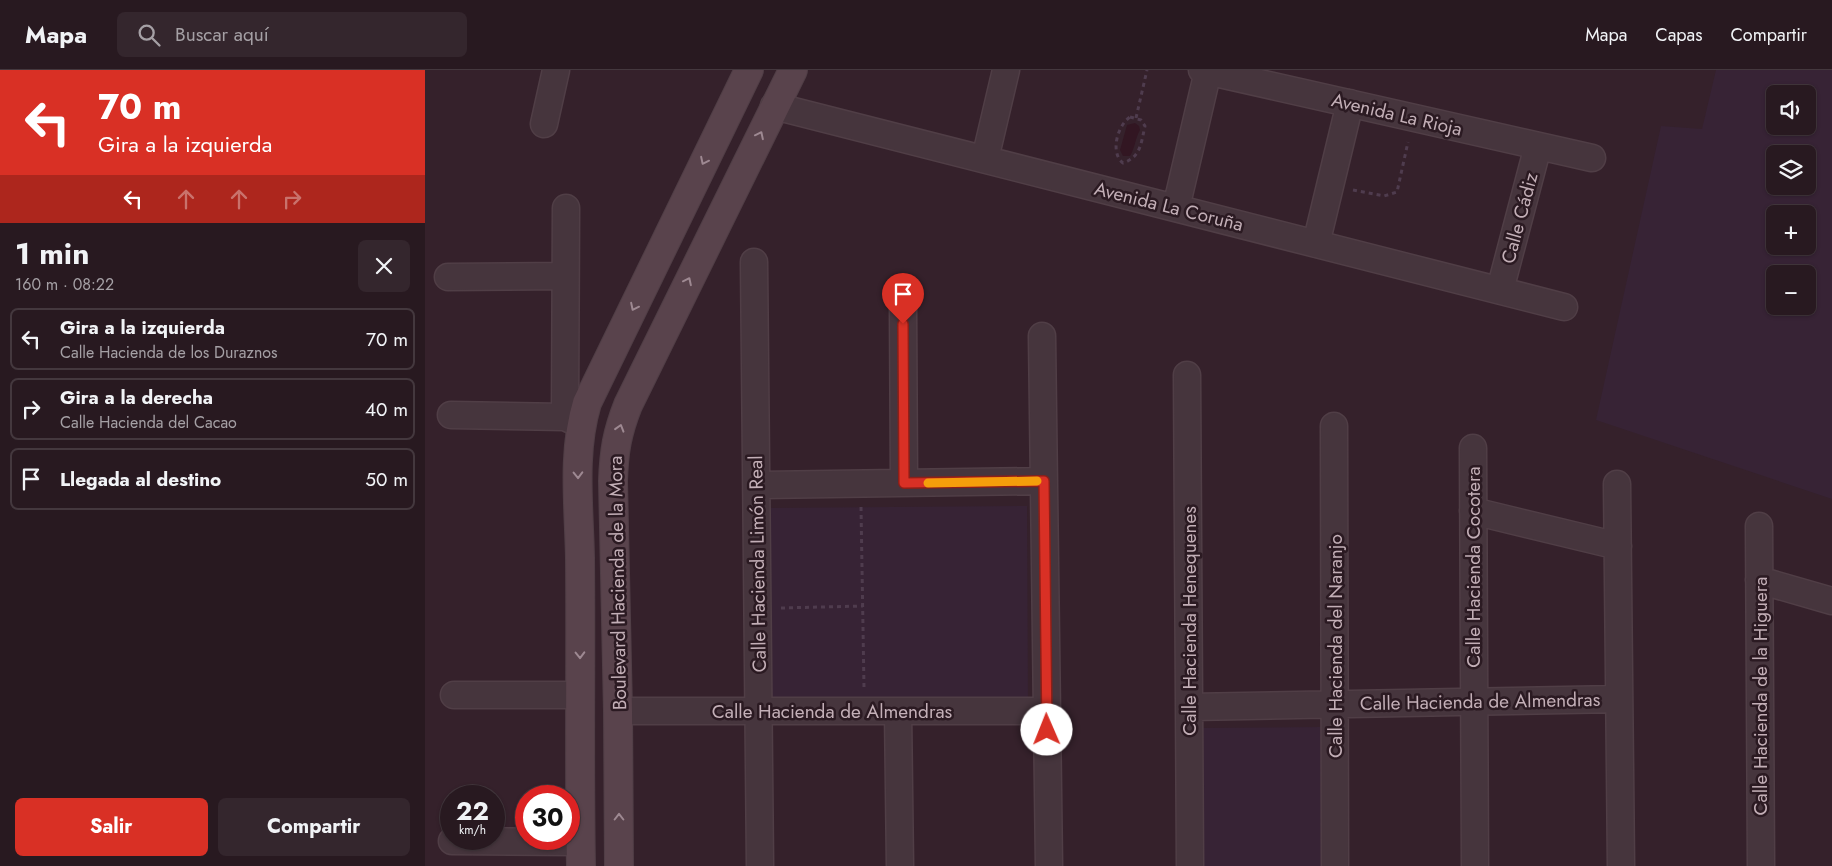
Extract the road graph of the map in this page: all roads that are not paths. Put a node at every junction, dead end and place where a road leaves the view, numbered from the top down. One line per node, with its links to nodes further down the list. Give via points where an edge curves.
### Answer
1 (556, 70): 8 (street)
2 (749, 70): 12 (street, Boulevard Hacienda de la Mora, one-way to 12)
3 (793, 70): 7 (street, Boulevard Hacienda de la Mora)
4 (1006, 70): 11 (street)
5 (1205, 71): 6 (street, Avenida La Rioja); 14 (street)
6 (1351, 104): 9 (street, Avenida La Rioja); 16 (street)
7 (774, 106): 11 (street, Avenida La Coruña); 15 (street, Boulevard Hacienda de la Mora, one-way to 7)
8 (544, 124)
9 (1538, 146): 10 (street, Avenida La Rioja); 20 (street, Calle Cádiz)
10 (1592, 158)
11 (985, 159): 14 (street, Avenida La Coruña)
12 (682, 207): 15 (street); 26 (street, Boulevard Hacienda de la Mora, one-way to 26, via 587,403)
13 (566, 208): 18 (street, Boulevard Hacienda de la Mora)
14 (1175, 208): 16 (street, Avenida La Coruña)
15 (717, 223): 38 (street, Boulevard Hacienda de la Mora, one-way to 15, via 613,481 618,430)
16 (1316, 244): 20 (street, Avenida La Coruña)
17 (755, 262): 32 (street, Calle Hacienda Limón Real)
18 (565, 276): 19 (street); 26 (street, Boulevard Hacienda de la Mora)
19 (447, 277)
20 (1500, 290): 22 (street, Avenida La Coruña)
21 (903, 305): 30 (street)
22 (1564, 307)
23 (1042, 336): 29 (street)
24 (1187, 375): 45 (street, Calle Hacienda Henequenes)
25 (451, 415): 26 (street)
26 (573, 420): 39 (street, Boulevard Hacienda de la Mora, one-way to 39, via 577,449)
27 (1334, 426): 44 (street, Calle Hacienda del Naranjo)
28 (1473, 448): 33 (street, Calle Hacienda Cocotera)
29 (1044, 481): 30 (street); 49 (street)
30 (904, 483): 32 (street)
31 (1617, 484): 35 (street)
32 (757, 485): 47 (street, Calle Hacienda Limón Real)
33 (1473, 511): 35 (street); 43 (street, Calle Hacienda Cocotera)
34 (1759, 526): 36 (street, Calle Hacienda de la Higuera)
35 (1618, 546): 42 (street)
36 (1759, 580): 37 (street); 60 (street, Calle Hacienda de la Higuera)
37 (1832, 601)
38 (616, 617): 39 (street); 46 (street, Boulevard Hacienda de la Mora)
39 (580, 619): 41 (street, Boulevard Hacienda de la Mora, one-way to 41)
40 (453, 695): 41 (street)
41 (580, 695): 51 (street, Boulevard Hacienda de la Mora)
42 (1619, 699): 43 (street, Calle Hacienda de Almendras); 59 (street)
43 (1474, 702): 44 (street, Calle Hacienda de Almendras); 58 (street, Calle Hacienda Cocotera)
44 (1335, 704): 45 (street, Calle Hacienda de Almendras); 57 (street, Calle Hacienda del Naranjo)
45 (1190, 707): 56 (street, Calle Hacienda Henequenes)
46 (618, 711): 47 (street, Calle Hacienda de Almendras); 52 (street, Boulevard Hacienda de la Mora, one-way to 46)
47 (759, 711): 48 (street, Calle Hacienda de Almendras); 53 (street, Calle Hacienda Limón Real)
48 (899, 711): 49 (street, Calle Hacienda de Almendras); 54 (street)
49 (1047, 711): 55 (street)
50 (505, 846): 51 (street)
51 (581, 854)
52 (619, 866)
53 (761, 866)
54 (900, 866)
55 (1049, 866)
56 (1190, 866)
57 (1335, 866)
58 (1475, 866)
59 (1621, 866)
60 (1761, 866)

